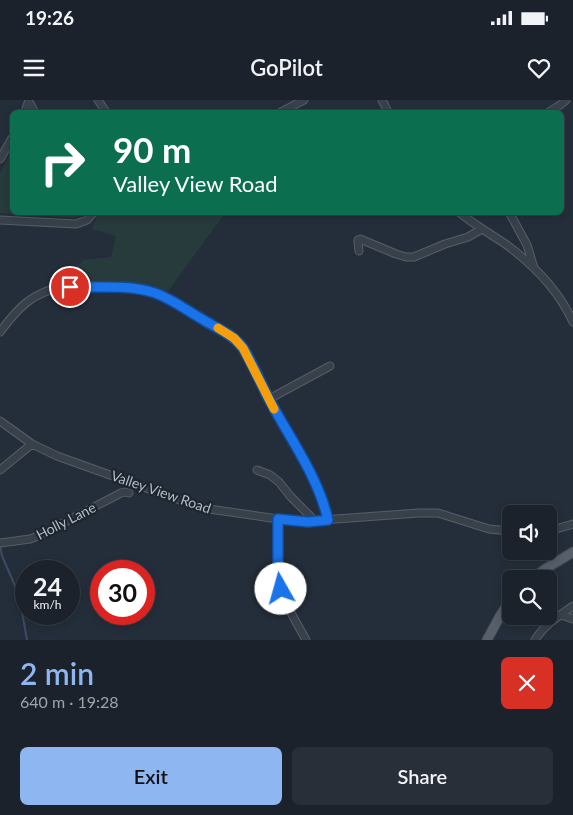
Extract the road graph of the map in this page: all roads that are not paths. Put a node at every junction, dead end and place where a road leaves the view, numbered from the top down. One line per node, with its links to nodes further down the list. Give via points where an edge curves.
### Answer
1 (304, 100): 3 (street)
2 (566, 100): 4 (street)
3 (285, 110)
4 (553, 110)
5 (10, 142): 6 (street)
6 (0, 159)
7 (91, 215): 10 (street, via 76,224)
8 (463, 215): 11 (street)
9 (511, 215): 13 (street, via 527,245)
10 (0, 220)
11 (482, 229): 12 (street, via 414,256 396,254 360,239); 13 (street)
12 (359, 251)
13 (534, 268): 14 (street, via 553,288)
14 (573, 322)
15 (0, 332): 17 (street, via 24,304 54,289 143,290 162,296 234,338 246,353)
16 (330, 366): 17 (street)
17 (268, 399): 24 (street, via 317,486)
18 (0, 421): 19 (street, Valley View Road)
19 (32, 444): 20 (street); 23 (street, Valley View Road, via 191,505)
20 (0, 470)
21 (257, 470): 25 (street, via 279,482)
22 (129, 493): 29 (street, Holly Lane, via 121,493 34,538)
23 (278, 519): 25 (street, Valley View Road); 36 (street, via 281,589)
24 (328, 520): 25 (street, Valley View Road); 28 (street, Valley View Road, via 429,512)
25 (315, 521)
26 (573, 524): 27 (street)
27 (557, 529)
28 (502, 530)
29 (2, 543)
30 (573, 552): 31 (main road)
31 (544, 570)
32 (573, 606): 34 (street)
33 (502, 613): 37 (main road)
34 (561, 615): 35 (street); 38 (street)
35 (573, 619)
36 (306, 640)
37 (487, 640)
38 (535, 640)

